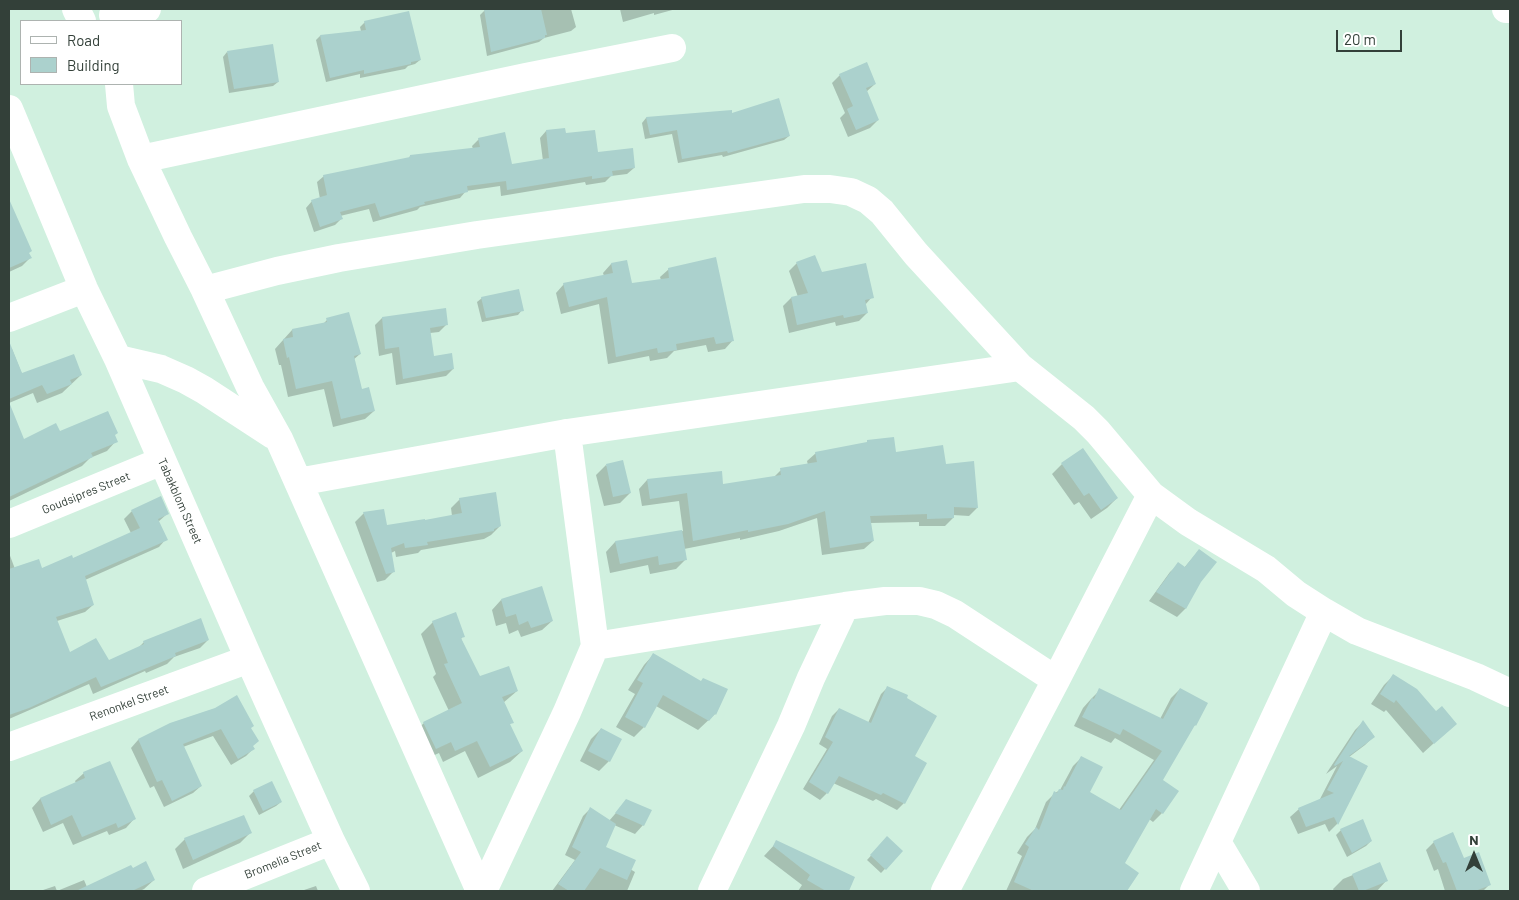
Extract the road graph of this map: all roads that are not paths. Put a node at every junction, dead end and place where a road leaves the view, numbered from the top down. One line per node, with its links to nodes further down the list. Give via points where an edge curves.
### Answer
1 (148, 9): 4 (street)
2 (1506, 9): 3 (street)
3 (1510, 9)
4 (113, 15)
5 (672, 48): 8 (street)
6 (117, 91): 8 (street)
7 (9, 109): 9 (street, Tabakblom Street)
8 (141, 159): 10 (street)
9 (84, 289): 11 (street); 12 (street, Tabakblom Street)
10 (205, 290): 13 (street, via 276,271 410,246 804,189 830,189 851,192 882,212); 15 (street, via 250,387)
11 (9, 318)
12 (118, 359): 15 (street, via 147,364 186,380); 16 (street, Tabakblom Street)
13 (1020, 368): 14 (street); 18 (street, via 1091,425)
14 (567, 433): 17 (street); 22 (street)
15 (279, 439): 17 (street)
16 (162, 461): 19 (street, Goudsipres Street); 23 (street, Tabakblom Street)
17 (298, 482): 31 (street)
18 (1151, 495): 21 (street, via 1188,522 1266,569); 24 (street)
19 (9, 524)
20 (845, 606): 22 (street); 24 (street, via 903,600 936,605); 32 (street)
21 (1324, 612): 25 (street, via 1396,647); 28 (street)
22 (595, 646): 31 (street)
23 (249, 658): 26 (street, Renonkel Street); 27 (street, Tabakblom Street)
24 (1056, 680): 33 (street)
25 (1510, 693)
26 (9, 747)
27 (331, 841): 29 (street, Bromelia Street); 30 (street, Tabakblom Street)
28 (1217, 842): 34 (street); 35 (street)
29 (206, 891)
30 (356, 891)
31 (482, 891)
32 (712, 891)
33 (945, 891)
34 (1194, 891)
35 (1246, 891)

